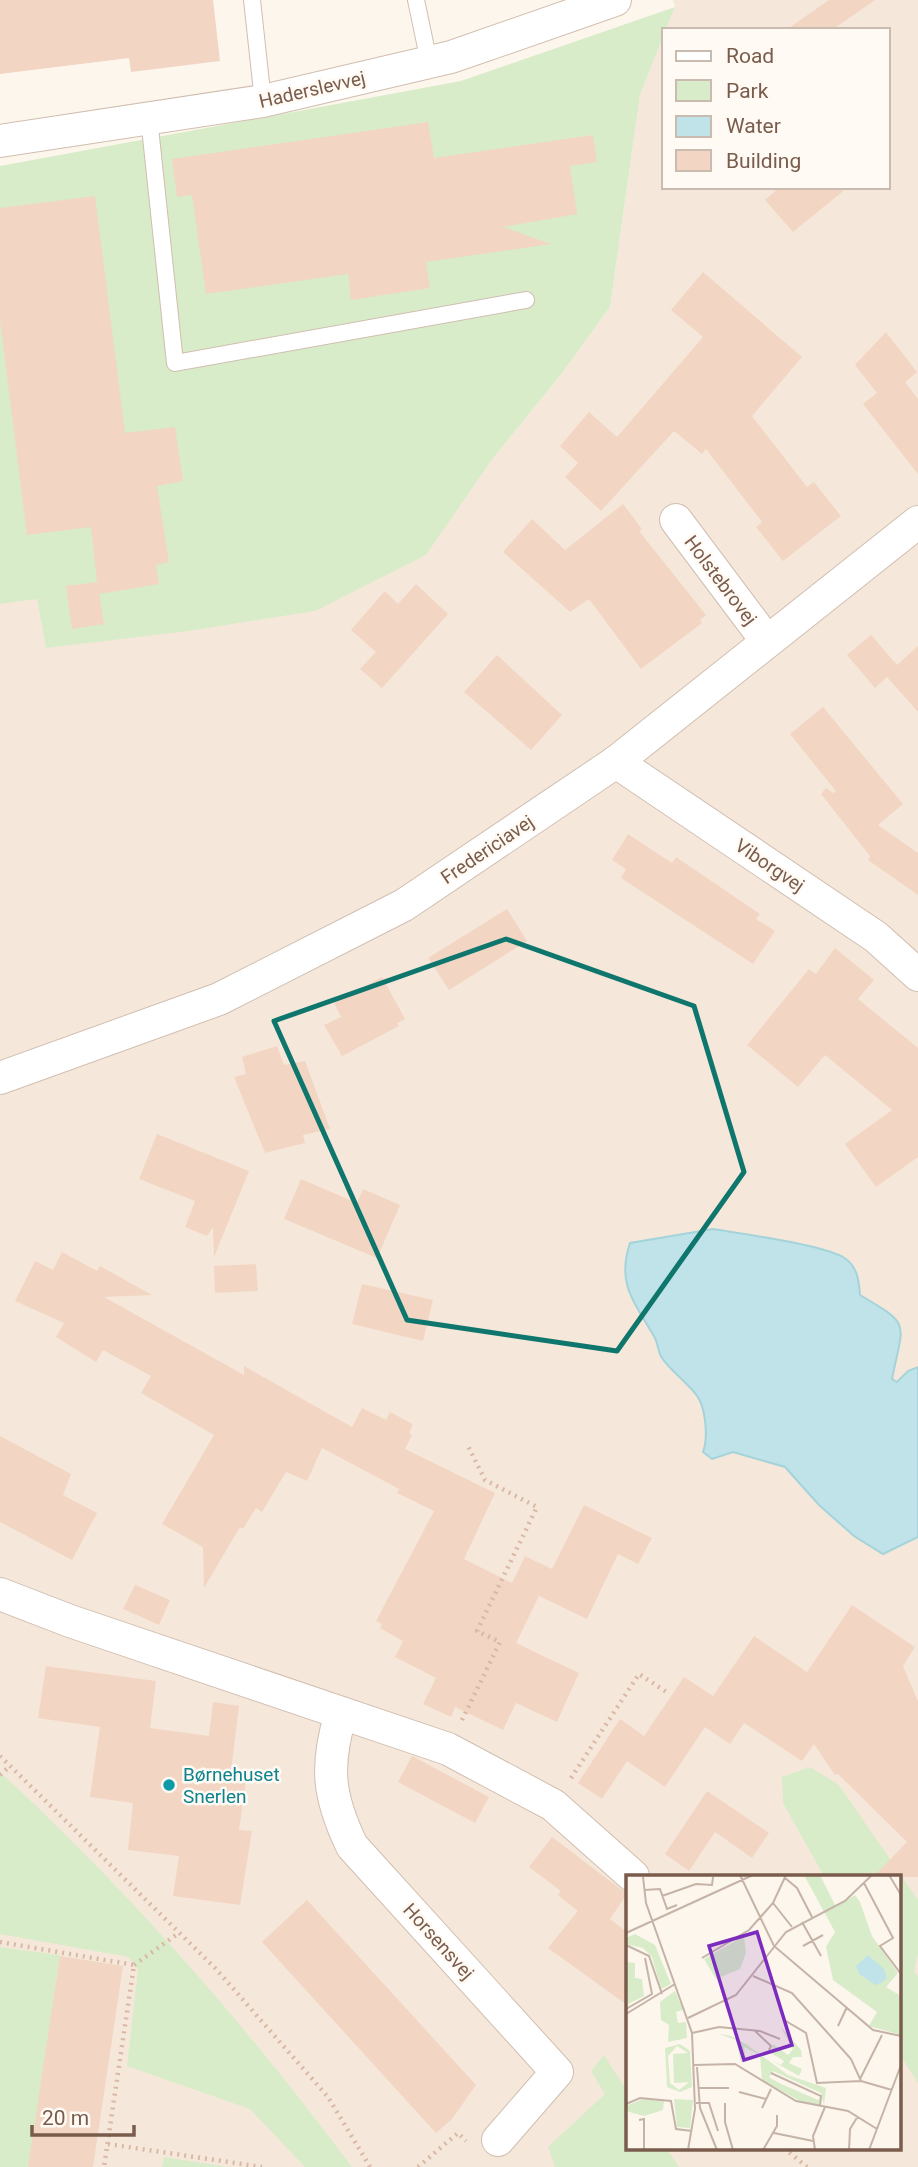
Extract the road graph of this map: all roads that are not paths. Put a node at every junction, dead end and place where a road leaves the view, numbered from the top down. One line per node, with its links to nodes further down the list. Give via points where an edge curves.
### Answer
1 (252, 0): 5 (lane)
2 (416, 0): 4 (lane)
3 (615, 0): 4 (street, Haderslevvej)
4 (429, 62): 5 (street, Haderslevvej)
5 (263, 101): 6 (street, Haderslevvej)
6 (149, 118): 7 (street, Haderslevvej); 8 (lane, via 175,363)
7 (0, 141)
8 (526, 300)
9 (676, 520): 11 (street, Holstebrovej)
10 (918, 522): 11 (street, Fredericiavej)
11 (766, 640): 12 (street, Fredericiavej)
12 (616, 762): 13 (street, Viborgvej, via 876,937); 14 (street, Fredericiavej, via 392,911 219,999)
13 (918, 975)
14 (0, 1078)
15 (0, 1594): 16 (street)
16 (341, 1713): 17 (street, via 448,1749 553,1805); 18 (street, Horsensvej, via 331,1747 330,1781 337,1815 352,1846 557,2072)
17 (631, 1875)
18 (486, 2144)

